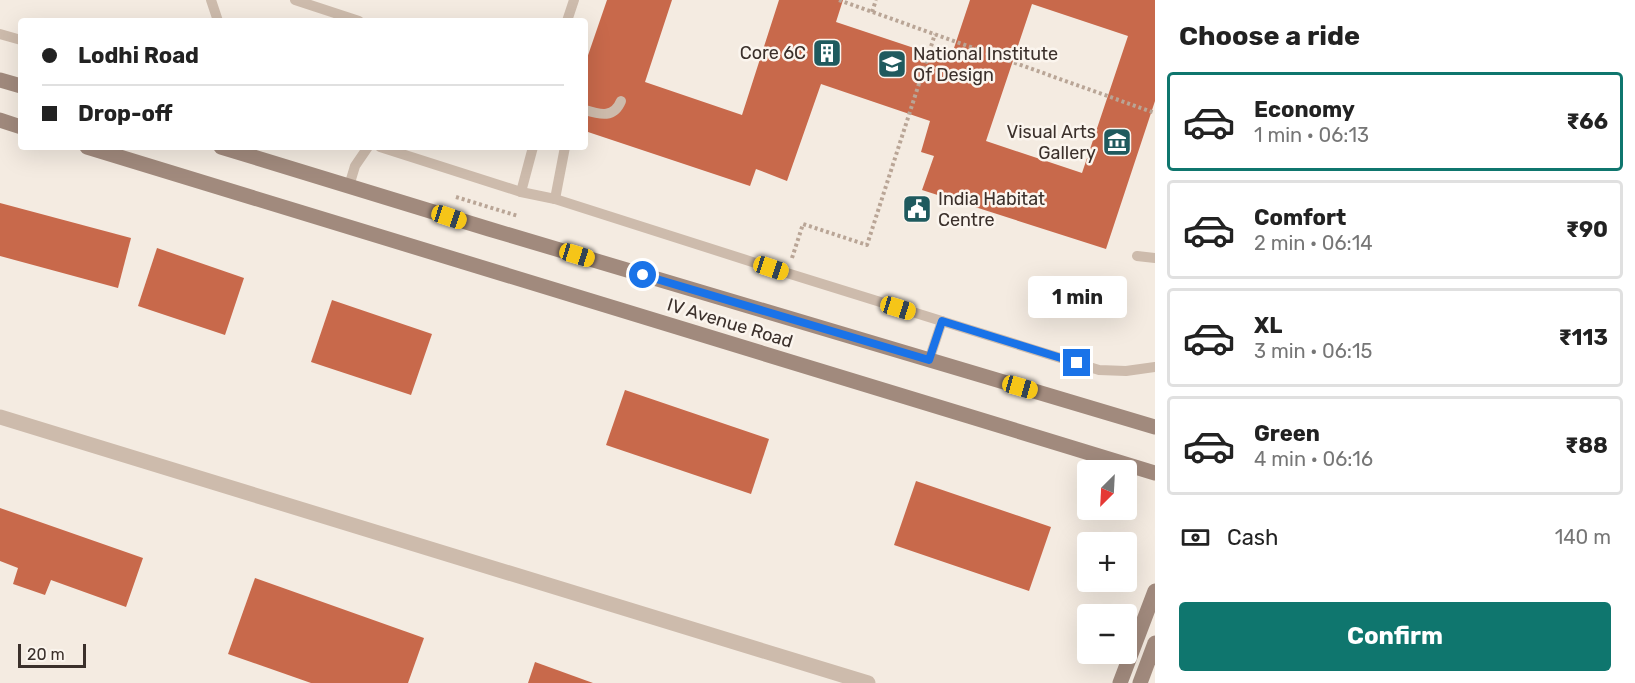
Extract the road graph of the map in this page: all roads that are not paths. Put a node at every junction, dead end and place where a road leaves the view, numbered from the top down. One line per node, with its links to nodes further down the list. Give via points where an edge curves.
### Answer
1 (211, 0): 4 (lane)
2 (295, 0): 5 (lane)
3 (574, 0): 6 (lane)
4 (217, 18)
5 (350, 18)
6 (568, 18)
7 (0, 34): 8 (lane)
8 (18, 39)
9 (0, 80): 10 (main road)
10 (18, 85)
11 (621, 101): 12 (lane, via 613,113)
12 (588, 111)
13 (0, 120): 14 (main road)
14 (18, 126)
15 (97, 150): 31 (main road, IV Avenue Road)
16 (231, 150): 21 (main road)
17 (366, 150): 21 (lane, via 355,166)
18 (389, 150): 22 (lane)
19 (532, 150): 22 (lane)
20 (564, 150): 23 (lane)
21 (349, 186): 27 (main road)
22 (521, 192): 23 (lane)
23 (555, 198): 26 (lane)
24 (1137, 256): 25 (lane)
25 (1155, 258)
26 (942, 321): 27 (lane); 28 (lane, via 1099,370)
27 (929, 360): 30 (main road)
28 (1155, 367)
29 (0, 417): 34 (street)
30 (1155, 426)
31 (1155, 473)
32 (1155, 591): 35 (main road)
33 (1155, 643): 36 (main road)
34 (868, 683)
35 (1120, 683)
36 (1140, 683)

